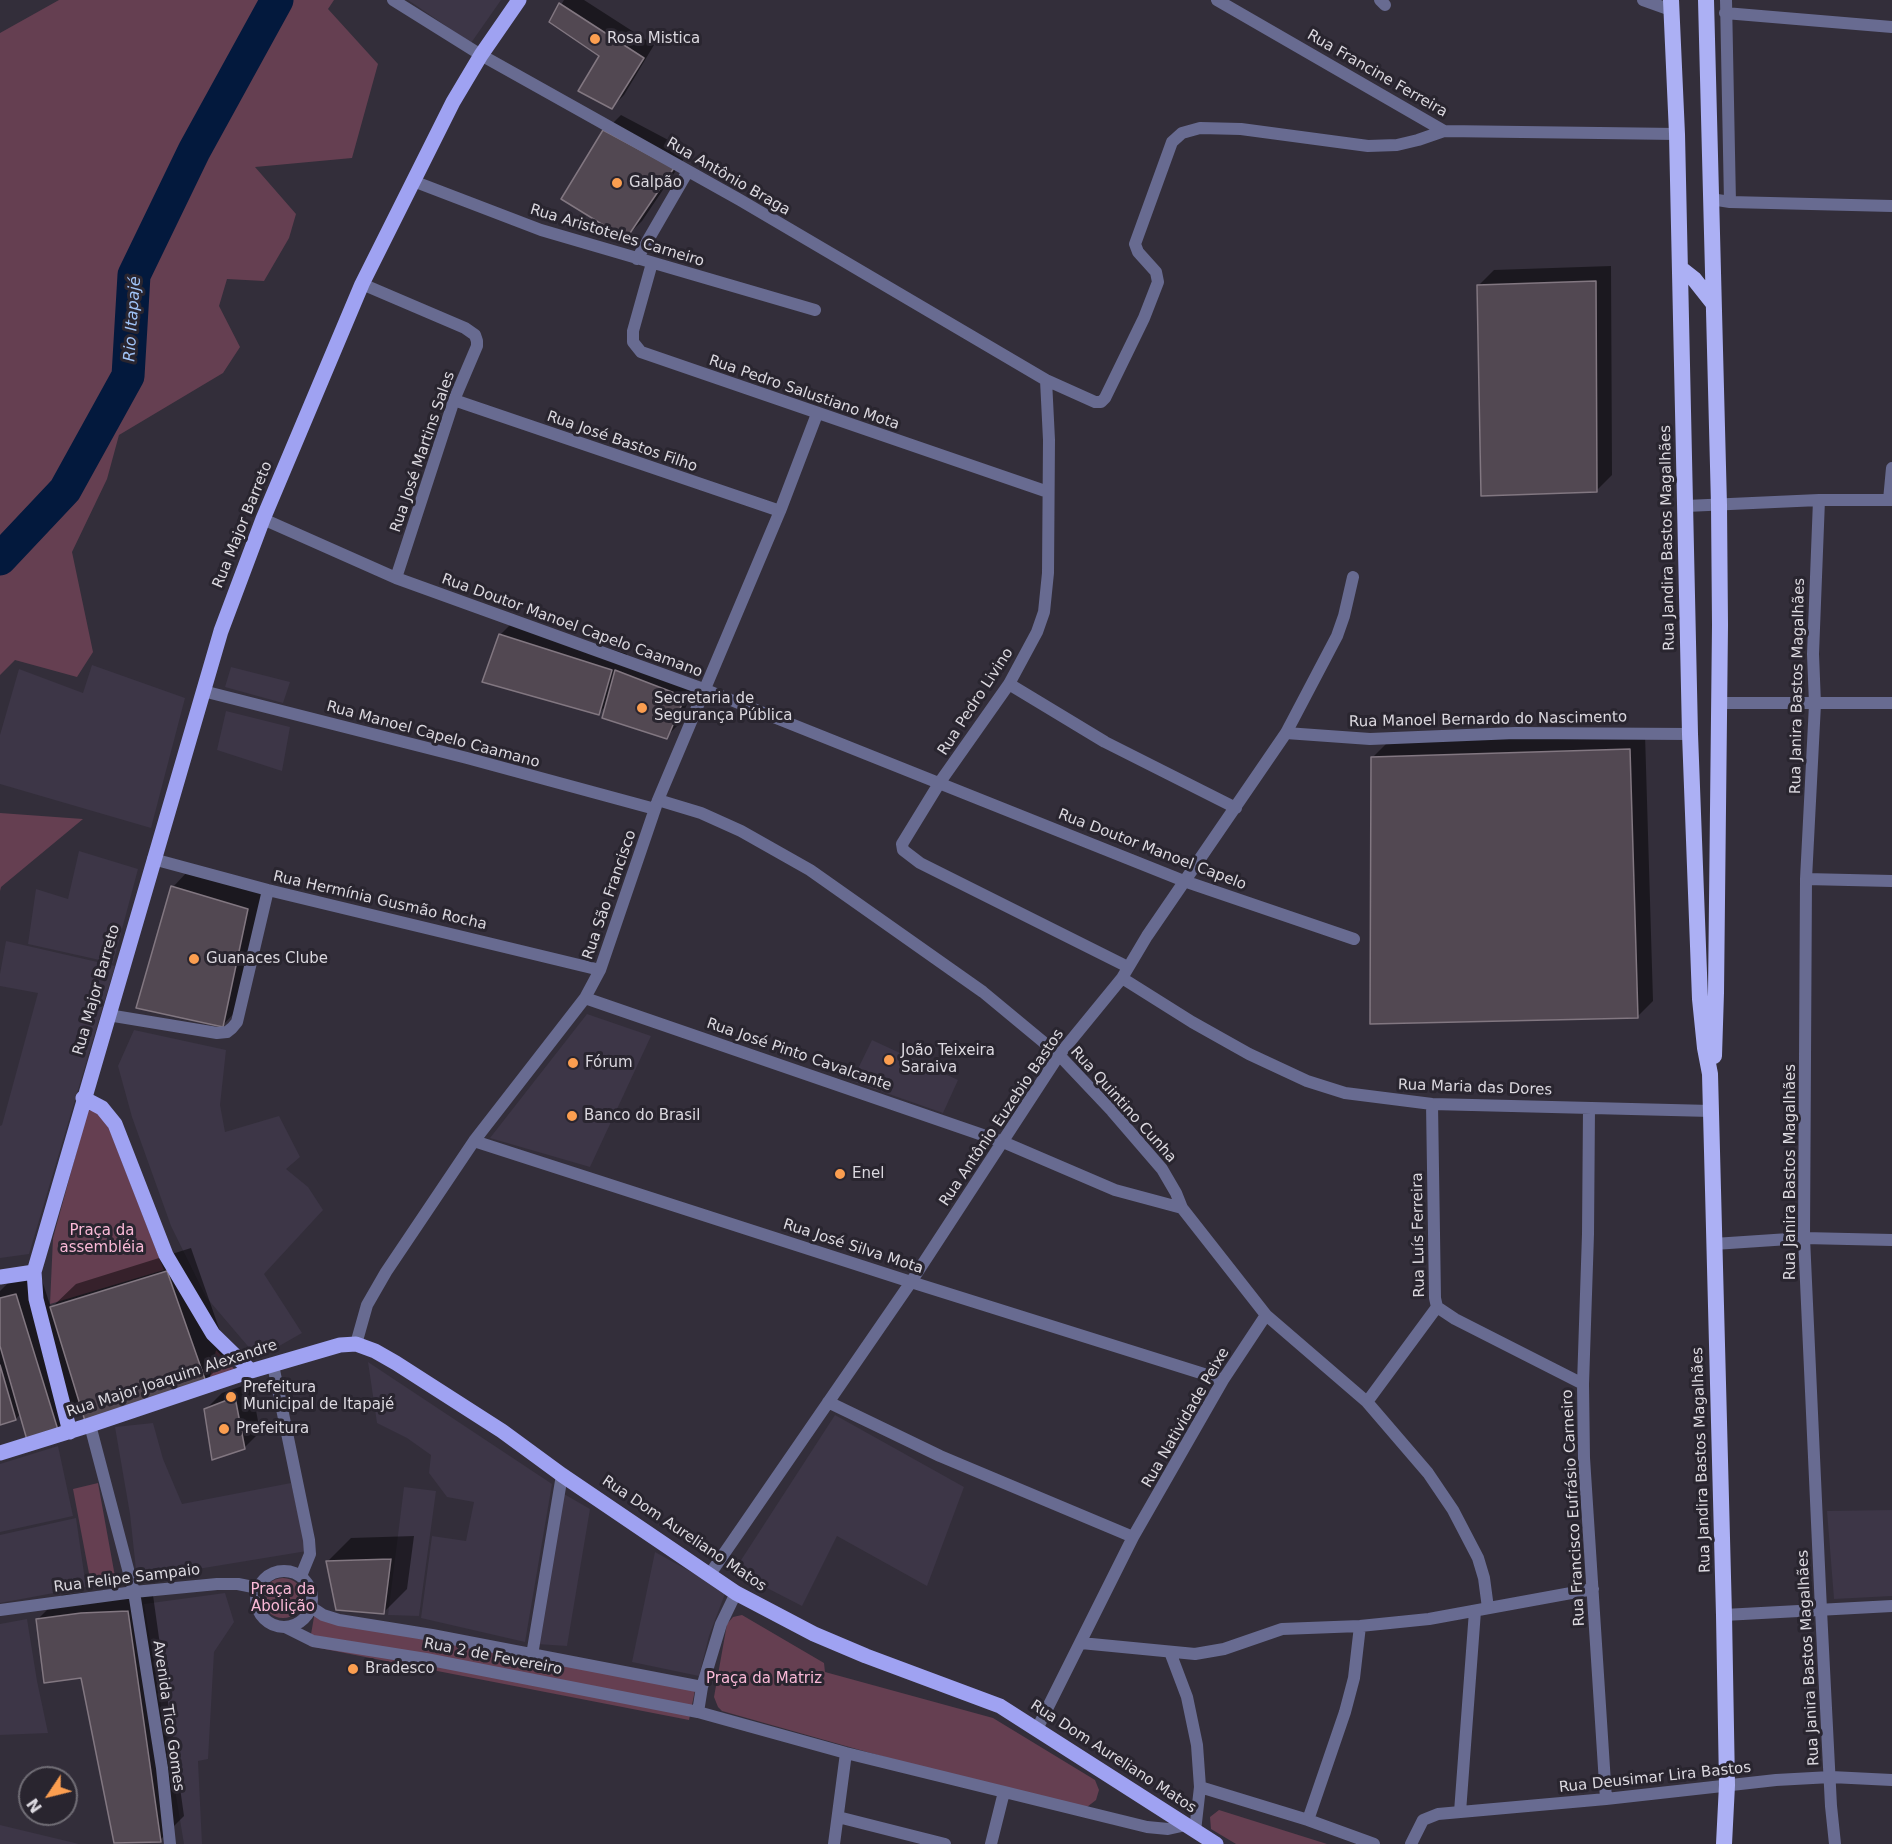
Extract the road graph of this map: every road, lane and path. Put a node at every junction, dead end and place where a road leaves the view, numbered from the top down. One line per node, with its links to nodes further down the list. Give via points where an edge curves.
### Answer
1 (393, 0): 9 (street, Rua Antônio Braga)
2 (519, 0): 9 (main road, Rua Major Barreto)
3 (1217, 0): 10 (street, Rua Francine Ferreira)
4 (1643, 0): 6 (street)
5 (1706, 0): 14 (highway, Rua Jandira Bastos Magalhães)
6 (1671, 5): 11 (highway, Rua Jandira Bastos Magalhães)
7 (1726, 6): 8 (street); 15 (street)
8 (1892, 27)
9 (481, 55): 12 (street, Rua Antônio Braga); 13 (main road, Rua Major Barreto)
10 (1444, 131): 11 (street, Rua Francine Ferreira); 23 (street, Rua Antônio Braga, via 1397,145 1368,146 1241,129 1200,128 1182,133 1172,142 1135,244 1156,272 1158,282 1106,398 1101,402 1088,400)
11 (1677, 134): 19 (highway, Rua Jandira Bastos Magalhães)
12 (688, 171): 17 (street); 23 (street, Rua Antônio Braga)
13 (413, 181): 17 (street, Rua Aristoteles Carneiro, via 511,219); 20 (main road, Rua Major Barreto)
14 (1711, 199): 15 (street); 21 (highway, Rua Jandira Bastos Magalhães)
15 (1730, 202): 16 (street)
16 (1892, 206)
17 (637, 259): 18 (street, Rua Aristoteles Carneiro)
18 (652, 263): 22 (street, Rua Aristoteles Carneiro); 25 (street, Rua Pedro Salustiano Mota, via 633,332 633,342 640,352)
19 (1680, 268): 21 (highway); 31 (highway, Rua Jandira Bastos Magalhães)
20 (362, 284): 24 (street, Rua José Martins Sales, via 476,335 477,346); 33 (main road, Rua Major Barreto)
21 (1713, 303): 30 (highway, Rua Jandira Bastos Magalhães)
22 (815, 310)
23 (1046, 380): 27 (street, Rua Pedro Livino)
24 (454, 400): 32 (street, Rua José Bastos Filho); 35 (street, Rua José Martins Sales)
25 (817, 414): 27 (street, Rua Pedro Salustiano Mota); 32 (street, Rua São Francisco)
26 (1892, 468): 29 (street)
27 (1048, 492): 36 (street, Rua Pedro Livino, via 1044,612)
28 (1819, 500): 29 (street); 30 (street); 41 (street, Rua Janira Bastos Magalhães)
29 (1891, 500)
30 (1719, 505): 31 (street); 39 (highway, Rua Jandira Bastos Magalhães)
31 (1686, 506): 43 (highway, Rua Jandira Bastos Magalhães)
32 (780, 512): 37 (street, Rua São Francisco)
33 (263, 519): 35 (street, Rua Doutor Manoel Capelo Caamano); 38 (main road, Rua Major Barreto)
34 (1353, 577): 42 (street, Rua Antônio Euzebio Bastos, via 1336,636)
35 (396, 578): 37 (street, Rua Doutor Manoel Capelo Caamano)
36 (1009, 684): 44 (street, Rua Pedro Livino); 46 (street, via 1105,742)
37 (706, 690): 44 (street, Rua Doutor Manoel Capelo Caamano); 45 (street, Rua São Francisco)
38 (203, 691): 45 (street, Rua Manoel Capelo Caamano); 48 (main road, Rua Major Barreto)
39 (1719, 703): 41 (street); 59 (highway, Rua Jandira Bastos Magalhães, via 1716,1016)
40 (1892, 703): 41 (street)
41 (1815, 704): 49 (street, Rua Janira Bastos Magalhães)
42 (1286, 733): 43 (street, Rua Manoel Bernardo do Nascimento, via 1370,739 1515,733); 46 (street, Rua Antônio Euzebio Bastos)
43 (1690, 734): 59 (highway, Rua Jandira Bastos Magalhães, via 1701,999)
44 (940, 782): 47 (street, Rua Pedro Livino, via 905,836); 50 (street, Rua Doutor Manoel Capelo)
45 (656, 805): 54 (street, Rua São Francisco); 58 (street, Rua Quintino Cunha, via 701,813 810,870 983,992)
46 (1236, 808): 50 (street, Rua Antônio Euzebio Bastos)
47 (903, 850): 55 (street, Rua Maria das Dores, via 920,863)
48 (153, 860): 52 (street, Rua Hermínia Gusmão Rocha); 57 (main road, Rua Major Barreto)
49 (1806, 879): 51 (street); 67 (street, Rua Janira Bastos Magalhães)
50 (1184, 881): 53 (street, Rua Doutor Manoel Capelo); 55 (street, Rua Antônio Euzebio Bastos)
51 (1892, 881)
52 (268, 890): 54 (street, Rua Hermínia Gusmão Rocha); 57 (street, via 237,1022 227,1032)
53 (1354, 939)
54 (600, 970): 56 (street, Rua São Francisco)
55 (1125, 973): 58 (street, Rua Antônio Euzebio Bastos); 61 (street, Rua Maria das Dores, via 1192,1022 1307,1081 1345,1093)
56 (585, 998): 64 (street, Rua São Francisco); 65 (street, Rua José Pinto Cavalcante)
57 (108, 1016): 60 (main road, Rua Major Barreto)
58 (1059, 1055): 65 (street, Rua Antônio Euzebio Bastos); 66 (street, Rua Quintino Cunha, via 1162,1169)
59 (1710, 1074): 63 (highway, Rua Jandira Bastos Magalhães)
60 (83, 1098): 70 (main road, Rua Major Barreto); 77 (main road, via 102,1108 115,1124 166,1255 213,1334)
61 (1432, 1104): 62 (street, Rua Maria das Dores); 73 (street, Rua Luís Ferreira)
62 (1589, 1108): 63 (street, Rua Maria das Dores); 79 (street, Rua Francisco Eufrásio Carneiro)
63 (1711, 1111): 69 (highway, Rua Jandira Bastos Magalhães)
64 (474, 1141): 72 (street, Rua José Silva Mota); 75 (street, Rua São Francisco, via 386,1272 367,1305)
65 (1003, 1142): 66 (street, Rua José Pinto Cavalcante, via 1115,1190); 72 (street, Rua Antônio Euzebio Bastos)
66 (1182, 1208): 74 (street, Rua Quintino Cunha)
67 (1804, 1238): 68 (street); 69 (street); 97 (street, Rua Janira Bastos Magalhães)
68 (1892, 1240)
69 (1714, 1244): 99 (highway, Rua Jandira Bastos Magalhães)
70 (34, 1272): 71 (main road); 83 (main road, via 36,1299)
71 (0, 1277)
72 (911, 1282): 78 (street, Rua José Silva Mota); 80 (street, Rua Antônio Euzebio Bastos)
73 (1437, 1307): 79 (street, Rua Luís Ferreira); 81 (street)
74 (1266, 1315): 78 (street, Rua Natividade Peixe); 81 (street, Rua Quintino Cunha)
75 (356, 1344): 76 (main road, Rua Major Joaquim Alexandre); 85 (main road, Rua Dom Aureliano Matos, via 375,1351 483,1418)
76 (273, 1365): 77 (main road, Rua Major Joaquim Alexandre); 88 (street, via 309,1540 309,1554)
77 (251, 1371): 82 (main road, Rua Major Joaquim Alexandre)
78 (1223, 1380): 86 (street, Rua Natividade Peixe)
79 (1583, 1384): 90 (street, Rua Francisco Eufrásio Carneiro)
80 (828, 1402): 86 (street, via 940,1456); 87 (street, Rua Antônio Euzebio Bastos)
81 (1367, 1402): 95 (street, Rua Quintino Cunha, via 1428,1473 1453,1510 1478,1558)
82 (90, 1425): 83 (main road, Rua Major Joaquim Alexandre); 91 (street, Avenida Tico Gomes)
83 (70, 1432): 84 (main road, Rua Major Joaquim Alexandre)
84 (0, 1453)
85 (562, 1476): 87 (main road, Rua Dom Aureliano Matos); 104 (street)
86 (1133, 1537): 102 (street, Rua Natividade Peixe)
87 (710, 1574): 92 (main road, Rua Dom Aureliano Matos)
88 (301, 1576): 89 (street, via 278,1571); 93 (street, via 311,1589)
89 (258, 1588): 91 (street, Rua Felipe Sampaio, via 217,1584); 101 (street, via 257,1606 261,1614)
90 (1593, 1589): 95 (street); 114 (street, Rua Francisco Eufrásio Carneiro)
91 (134, 1592): 96 (street, Rua Felipe Sampaio); 119 (street, Avenida Tico Gomes)
92 (736, 1593): 105 (street, via 721,1624); 107 (main road, Rua Dom Aureliano Matos, via 824,1638 1000,1706)
93 (311, 1606): 101 (street, via 301,1621); 104 (street, Rua 2 de Fevereiro, via 339,1620)
94 (1892, 1606): 97 (street)
95 (1488, 1608): 98 (street)
96 (0, 1610)
97 (1821, 1610): 99 (street); 109 (street, Rua Janira Bastos Magalhães)
98 (1475, 1611): 100 (street); 115 (street)
99 (1724, 1616): 111 (highway, Rua Jandira Bastos Magalhães)
100 (1360, 1626): 103 (street, via 1282,1629 1224,1649 1195,1654); 117 (street, via 1346,1712)
101 (285, 1627): 106 (street, Rua 2 de Fevereiro, via 313,1641)
102 (1081, 1643): 103 (street); 107 (street, Rua Natividade Peixe)
103 (1170, 1652): 112 (street, via 1187,1697 1197,1745)
104 (532, 1655): 105 (street, Rua 2 de Fevereiro)
105 (702, 1688): 106 (street)
106 (698, 1712): 108 (street, Rua 2 de Fevereiro)
107 (1037, 1729): 118 (main road, Rua Dom Aureliano Matos)
108 (846, 1753): 113 (street, Rua 2 de Fevereiro); 116 (street)
109 (1831, 1777): 110 (street, Rua Deusimar Lira Bastos); 111 (street, Rua Deusimar Lira Bastos); 127 (street, Rua Janira Bastos Magalhães)
110 (1892, 1780)
111 (1727, 1785): 114 (street, Rua Deusimar Lira Bastos); 126 (highway, Rua Jandira Bastos Magalhães)
112 (1200, 1787): 117 (street); 118 (street)
113 (1004, 1792): 118 (street, Rua 2 de Fevereiro, via 1147,1827); 122 (street)
114 (1606, 1799): 115 (street, Rua Deusimar Lira Bastos)
115 (1460, 1812): 125 (street, Rua Deusimar Lira Bastos, via 1423,1820)
116 (838, 1817): 120 (street); 121 (street)
117 (1308, 1820): 124 (street)
118 (1190, 1828): 123 (main road, Rua Dom Aureliano Matos)
119 (170, 1844)
120 (834, 1844)
121 (945, 1844)
122 (991, 1844)
123 (1216, 1844)
124 (1374, 1844)
125 (1411, 1844)
126 (1724, 1844)
127 (1835, 1844)

